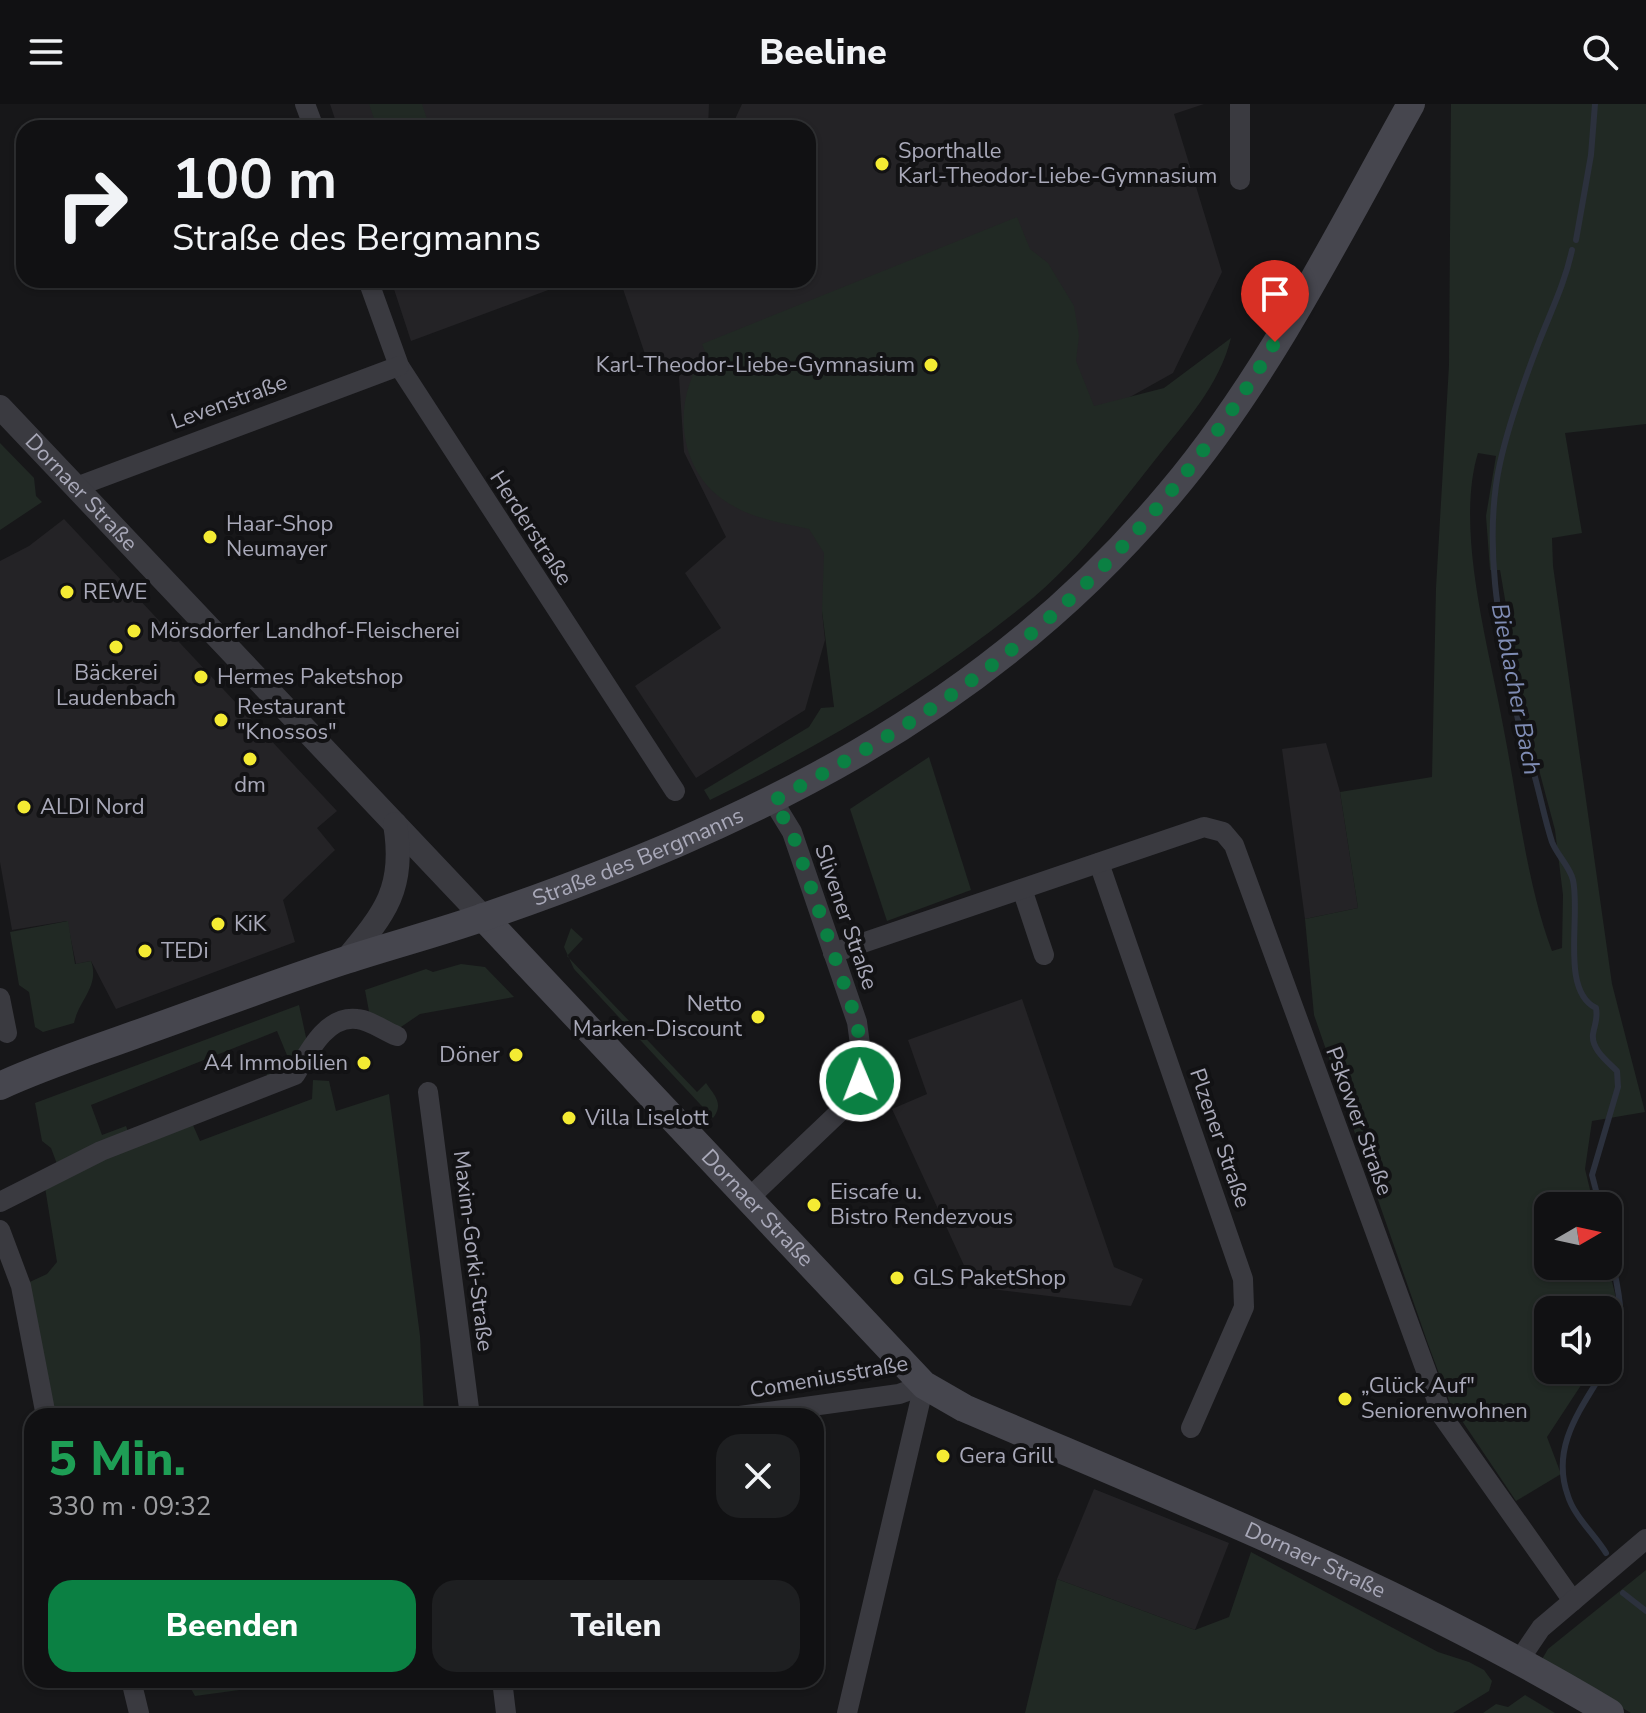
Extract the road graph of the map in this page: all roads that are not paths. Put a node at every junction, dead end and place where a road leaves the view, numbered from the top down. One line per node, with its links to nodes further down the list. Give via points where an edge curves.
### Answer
1 (1240, 104): 3 (street)
2 (1411, 104): 9 (main road, Straße des Bergmanns, via 1254,377 1171,492 1055,612 963,687)
3 (1240, 180)
4 (371, 288): 5 (street, Herderstraße)
5 (399, 366): 7 (street, Levenstraße); 8 (street, Herderstraße)
6 (0, 407): 7 (street, Dornaer Straße)
7 (76, 487): 10 (street, Dornaer Straße)
8 (675, 791)
9 (780, 813): 13 (main road, Straße des Bergmanns, via 695,837); 14 (street, Slivener Straße)
10 (395, 824): 13 (street, Dornaer Straße); 16 (street, via 396,885 388,906)
11 (1099, 863): 12 (street, Pskower Straße); 29 (street, Plzener Straße, via 1243,1279 1244,1307); 31 (street, Pskower Straße, via 1204,827 1223,832 1234,845 1443,1417)
12 (1022, 889): 14 (street, Pskower Straße); 15 (street)
13 (483, 917): 16 (main road, Straße des Bergmanns); 22 (main road, Dornaer Straße)
14 (833, 953): 22 (street, Slivener Straße, via 857,1022 860,1081 851,1101)
15 (1044, 955)
16 (346, 960): 20 (main road, Straße des Bergmanns)
17 (0, 998): 18 (street)
18 (7, 1033)
19 (397, 1036): 23 (street, via 355,1018 333,1023 295,1075 101,1151)
20 (0, 1086)
21 (428, 1092): 27 (street, Maxim-Gorki-Straße)
22 (749, 1198): 25 (main road, Dornaer Straße)
23 (0, 1202)
24 (0, 1230): 26 (street, via 21,1286)
25 (924, 1385): 28 (street, Comeniusstraße, via 899,1394); 32 (main road, Dornaer Straße, via 964,1408 1264,1537); 37 (street)
26 (44, 1408)
27 (469, 1408)
28 (797, 1408)
29 (1191, 1428)
30 (1646, 1539): 31 (street)
31 (1573, 1601): 32 (street, via 1541,1628)
32 (1520, 1659): 38 (main road, Dornaer Straße)
33 (133, 1688): 35 (street)
34 (503, 1688): 36 (street)
35 (139, 1713)
36 (506, 1713)
37 (847, 1713)
38 (1610, 1713)

